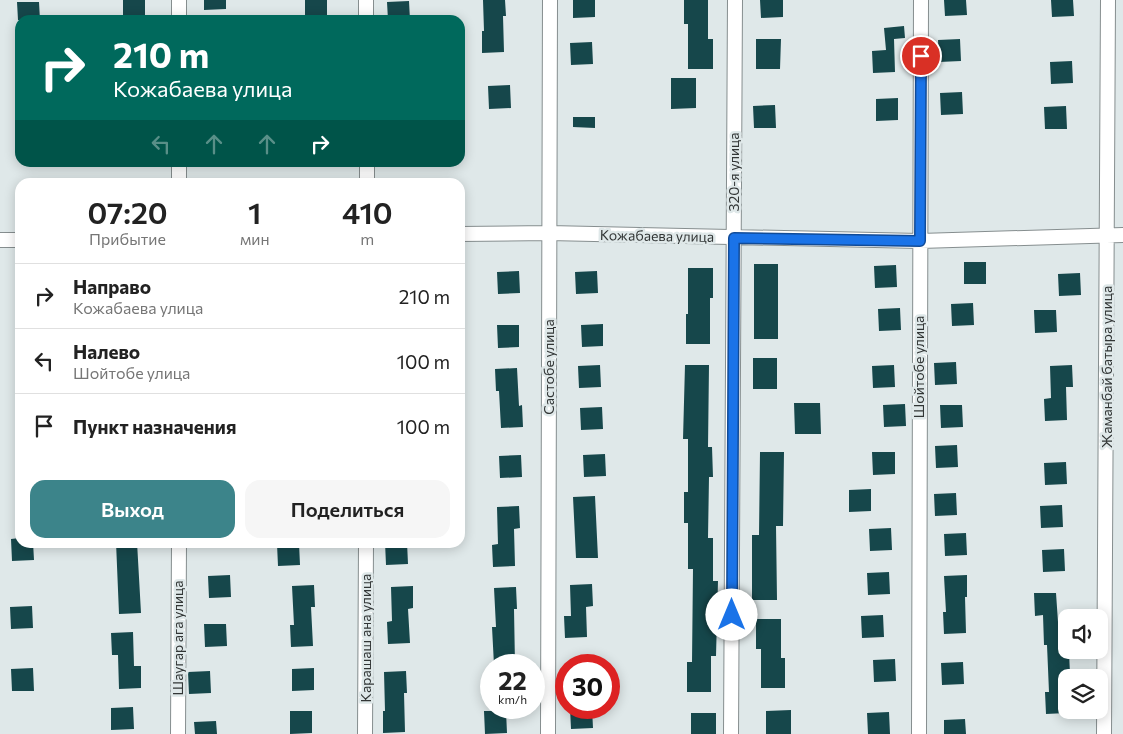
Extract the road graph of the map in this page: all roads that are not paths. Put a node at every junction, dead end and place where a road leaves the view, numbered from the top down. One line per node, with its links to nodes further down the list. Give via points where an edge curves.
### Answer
1 (179, 0): 7 (street)
2 (366, 0): 8 (street)
3 (550, 0): 9 (street, Састобе улица)
4 (735, 0): 13 (street, 320-я улица)
5 (921, 0): 16 (street, Шойтобе улица)
6 (1108, 0): 11 (street, Жаманбай батыра улица)
7 (179, 15)
8 (366, 15)
9 (549, 233): 10 (street, Кожабаева улица); 13 (street, Кожабаева улица); 21 (street, Састобе улица)
10 (465, 234)
11 (1108, 234): 12 (street, Кожабаева улица); 16 (street, Кожабаева улица); 24 (street, Жаманбай батыра улица)
12 (1123, 235)
13 (734, 238): 16 (street, Кожабаева улица); 22 (street, 320-я улица)
14 (0, 240): 15 (street)
15 (15, 240)
16 (920, 241): 23 (street, Шойтобе улица)
17 (179, 548): 19 (street, Шаугар ага улица)
18 (366, 548): 20 (street, Карашаш ана улица)
19 (178, 734)
20 (366, 734)
21 (548, 734)
22 (731, 734)
23 (919, 734)
24 (1104, 734)

